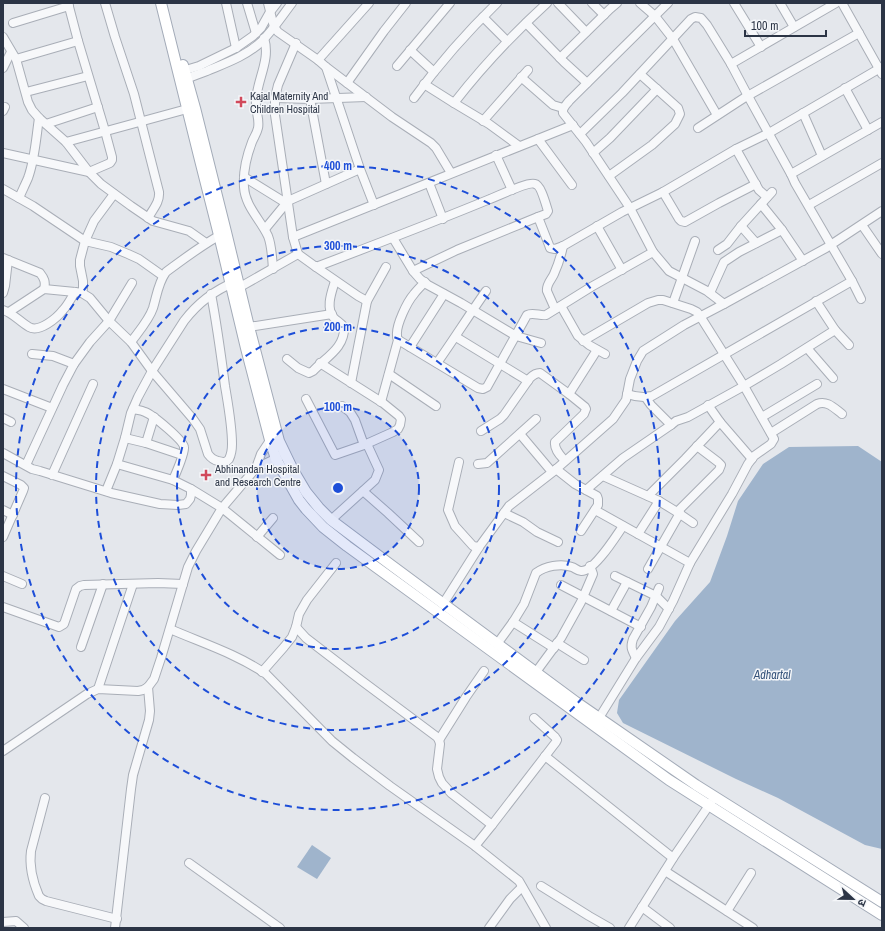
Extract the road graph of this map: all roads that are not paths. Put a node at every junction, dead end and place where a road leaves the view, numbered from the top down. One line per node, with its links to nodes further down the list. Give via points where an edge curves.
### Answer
1 (105, 3): 78 (street)
2 (161, 3): 56 (main road)
3 (168, 3): 56 (main road)
4 (226, 3): 41 (street)
5 (247, 3): 32 (street)
6 (268, 3): 23 (street)
7 (277, 3): 23 (street)
8 (292, 3): 29 (street)
9 (369, 3): 46 (street)
10 (406, 3): 58 (street)
11 (450, 3): 42 (street)
12 (497, 3): 26 (street)
13 (547, 3): 28 (street)
14 (558, 3): 31 (street)
15 (592, 3): 24 (street)
16 (618, 3): 24 (street)
17 (640, 3): 25 (street)
18 (668, 3): 25 (street)
19 (780, 3): 30 (street)
20 (836, 3): 30 (street); 33 (street)
21 (68, 4): 27 (street); 37 (street)
22 (738, 5): 40 (street)
23 (270, 12): 29 (street); 32 (street)
24 (604, 15): 31 (street)
25 (655, 16): 36 (street); 59 (street)
26 (483, 17): 38 (street); 53 (street)
27 (13, 23)
28 (526, 23): 38 (street); 44 (street)
29 (274, 27): 35 (street); 39 (street)
30 (794, 27): 40 (street)
31 (586, 32): 44 (street)
32 (256, 33): 41 (street)
33 (859, 33): 52 (street); 64 (street)
34 (3, 38): 43 (street)
35 (264, 38): 56 (street, via 240,56); 102 (street, via 267,51 255,107 258,127 248,155)
36 (673, 39): 47 (street, via 691,19 701,18); 54 (street); 75 (street)
37 (78, 41): 45 (street); 55 (street)
38 (507, 41): 70 (street)
39 (296, 43): 46 (street); 67 (street)
40 (761, 46): 47 (street)
41 (236, 48): 56 (street)
42 (410, 50): 48 (street); 53 (street)
43 (12, 52): 45 (street); 50 (street)
44 (560, 58): 59 (street)
45 (16, 59): 63 (street)
46 (318, 60): 49 (street)
47 (731, 64): 64 (street)
48 (397, 66)
49 (326, 67): 58 (street); 65 (street)
50 (3, 68)
51 (528, 70): 57 (street)
52 (881, 70): 61 (street)
53 (434, 72): 60 (street)
54 (640, 74): 62 (street); 86 (street)
55 (88, 76): 63 (street); 71 (street)
56 (182, 76): 73 (main road); 126 (main road)
57 (521, 77): 72 (street, via 553,105); 77 (street)
58 (347, 83): 66 (street)
59 (587, 83): 72 (street)
60 (424, 84): 68 (street); 70 (street)
61 (845, 88): 74 (street); 83 (street)
62 (657, 89): 92 (street); 101 (street, via 678,108 679,118 652,145)
63 (26, 92): 76 (street, via 32,110)
64 (748, 96): 75 (street); 85 (street)
65 (336, 97): 66 (street); 69 (street); 97 (street)
66 (366, 97): 99 (street, via 431,143)
67 (275, 98): 69 (street); 112 (street)
68 (414, 98)
69 (310, 99): 104 (street)
70 (454, 103): 77 (street)
71 (98, 107): 80 (street); 84 (street)
72 (563, 108): 81 (street)
73 (187, 109): 78 (street); 126 (main road)
74 (803, 113): 85 (street); 94 (street)
75 (717, 115): 82 (street)
76 (39, 118): 80 (street); 95 (street)
77 (483, 120): 89 (street)
78 (141, 122): 84 (street); 119 (street, via 159,192 158,201)
79 (882, 122): 83 (street)
80 (46, 124): 88 (street)
81 (573, 124): 86 (street); 87 (street)
82 (698, 128)
83 (868, 130): 94 (street)
84 (105, 131): 88 (street); 98 (street, via 112,160)
85 (769, 133): 90 (street); 100 (street)
86 (580, 134): 92 (street)
87 (538, 139): 89 (street); 106 (street)
88 (66, 142): 98 (street)
89 (519, 146): 93 (street)
90 (736, 149): 105 (street); 109 (street)
91 (3, 153): 95 (street)
92 (593, 153): 101 (street)
93 (496, 155): 99 (street); 108 (street)
94 (822, 156): 100 (street)
95 (32, 159): 98 (street); 111 (street)
96 (882, 163): 115 (street)
97 (360, 169): 104 (street); 114 (street)
98 (89, 172): 110 (street)
99 (451, 173): 103 (street)
100 (791, 174): 115 (street)
101 (609, 176): 116 (street)
102 (244, 177): 112 (street); 124 (street, via 246,197)
103 (429, 183): 114 (street); 120 (street)
104 (326, 184): 112 (street)
105 (756, 184): 109 (street, via 685,222 679,219); 113 (street, via 759,190 770,195)
106 (572, 185)
107 (3, 189): 111 (street)
108 (512, 190): 118 (street, via 530,183 539,186 548,210 546,214); 120 (street)
109 (662, 192): 116 (street)
110 (114, 194): 119 (street); 129 (street, via 94,221)
111 (19, 198): 129 (street)
112 (287, 202): 124 (street); 127 (street)
113 (761, 204): 123 (street); 125 (street)
114 (374, 205): 127 (street)
115 (809, 205): 133 (street)
116 (630, 208): 122 (street); 136 (street)
117 (882, 212): 121 (street)
118 (538, 217): 134 (street, via 550,248); 144 (street)
119 (148, 218): 131 (street, via 190,231)
120 (443, 219): 128 (street)
121 (862, 225): 133 (street); 138 (street)
122 (598, 226): 134 (street); 145 (street)
123 (741, 226): 132 (street); 135 (street, via 727,244)
124 (264, 229): 143 (street, via 271,246)
125 (782, 230): 132 (street); 140 (street)
126 (223, 234): 131 (street); 152 (main road)
127 (293, 237): 137 (street)
128 (393, 238): 141 (street); 144 (street)
129 (85, 241): 146 (street, via 128,254); 156 (street, via 80,260 83,281)
130 (695, 241): 147 (street)
131 (206, 243): 146 (street)
132 (756, 243): 157 (street, via 724,262)
133 (831, 245): 140 (street); 149 (street)
134 (563, 246): 165 (street, via 546,288)
135 (718, 250)
136 (653, 252): 145 (street); 147 (street, via 669,271)
137 (298, 254): 141 (street); 143 (street)
138 (882, 254)
139 (6, 259): 153 (street, via 40,273 45,282); 155 (street)
140 (803, 261): 164 (street)
141 (316, 267): 148 (street)
142 (386, 267): 161 (street)
143 (272, 269): 152 (street)
144 (413, 270): 150 (street)
145 (622, 270): 165 (street)
146 (163, 276): 177 (street, via 150,315)
147 (681, 278): 157 (street); 163 (street)
148 (335, 280): 161 (street); 168 (street, via 330,308)
149 (852, 281): 160 (street); 162 (street)
150 (425, 282): 159 (street); 175 (street, via 405,308 396,336)
151 (132, 283): 170 (street)
152 (236, 284): 158 (street); 171 (main road); 219 (main road, via 246,348)
153 (44, 288): 156 (street); 167 (street)
154 (486, 291): 166 (street)
155 (3, 293)
156 (79, 293): 167 (street, via 63,311 37,329 30,328); 170 (street, via 90,298)
157 (710, 293): 164 (street)
158 (211, 294): 191 (street, via 189,314); 191 (street, via 232,444 227,461 210,458 197,424)
159 (444, 294): 166 (street); 180 (street)
160 (861, 299)
161 (367, 301): 195 (street)
162 (816, 301): 172 (street); 185 (street)
163 (672, 303): 169 (street, via 691,309); 176 (street, via 658,300 648,303)
164 (724, 304): 169 (street)
165 (558, 308): 173 (street, via 543,316 529,314); 176 (street)
166 (473, 310): 173 (street); 174 (street)
167 (6, 311)
168 (332, 314): 171 (street); 187 (street, via 344,326 344,333 338,348)
169 (700, 316): 185 (street); 201 (street, via 643,351 630,379)
170 (109, 321): 177 (street); 189 (street)
171 (249, 326): 219 (main road)
172 (835, 330): 179 (street); 181 (street)
173 (516, 336): 178 (street); 190 (street)
174 (456, 337): 188 (street); 190 (street)
175 (398, 340): 180 (street); 192 (street)
176 (583, 341): 182 (street)
177 (131, 342): 191 (street)
178 (541, 343)
179 (849, 345)
180 (410, 347): 188 (street)
181 (807, 348): 193 (street); 198 (street)
182 (597, 350): 184 (street); 200 (street)
183 (32, 354): 189 (street, via 53,356)
184 (605, 354)
185 (724, 354): 198 (street); 202 (street)
186 (287, 359): 187 (street, via 307,373)
187 (320, 363): 195 (street)
188 (437, 363): 190 (street, via 483,389 487,387)
189 (74, 364): 208 (street)
190 (499, 365): 194 (street)
191 (152, 371): 209 (street)
192 (388, 374): 204 (street); 206 (street)
193 (833, 378)
194 (528, 382): 200 (street, via 537,373); 216 (street, via 504,416)
195 (351, 383): 204 (street)
196 (93, 384): 235 (street)
197 (817, 384): 212 (street)
198 (744, 386): 207 (street); 212 (street)
199 (3, 389): 208 (street)
200 (569, 394): 228 (street, via 585,407 586,412 555,442 554,445)
201 (627, 394): 202 (street); 228 (street, via 626,400 612,419)
202 (646, 398): 215 (street)
203 (306, 399): 222 (street, via 335,455)
204 (381, 402): 222 (street, via 399,416 400,425 393,432)
205 (342, 406): 222 (street, via 355,420)
206 (436, 406)
207 (708, 406): 214 (street); 215 (street)
208 (52, 408): 232 (street)
209 (133, 409): 211 (street, via 144,411); 220 (street)
210 (842, 414): 217 (street, via 826,402 822,402)
211 (154, 417): 221 (street); 225 (street, via 181,441 184,447)
212 (762, 417): 217 (street)
213 (536, 419): 218 (street)
214 (720, 422): 223 (street); 227 (street)
215 (671, 425): 237 (street)
216 (481, 431)
217 (771, 433): 227 (street, via 773,442)
218 (520, 434): 231 (street, via 487,463); 234 (street)
219 (273, 436): 226 (main road, via 279,441); 233 (street, via 261,454)
220 (125, 438): 221 (street); 230 (street)
221 (146, 443): 225 (street)
222 (365, 444): 242 (street, via 379,470 375,480)
223 (698, 446): 243 (street); 248 (street, via 721,465)
224 (3, 453): 232 (street)
225 (182, 455): 238 (street)
226 (280, 456): 233 (street); 252 (main road, via 306,492); 297 (main road, via 299,500 323,527)
227 (752, 459): 265 (street)
228 (566, 461): 234 (street)
229 (459, 462): 261 (street, via 448,510 455,526 473,546)
230 (117, 464): 238 (street); 241 (street)
231 (478, 464)
232 (26, 465): 235 (street)
233 (256, 468): 245 (street)
234 (554, 471): 240 (street); 249 (street, via 509,506)
235 (52, 475): 241 (street)
236 (3, 476): 250 (street, via 24,488)
237 (602, 476): 240 (street); 243 (street)
238 (173, 480): 239 (street)
239 (191, 490): 241 (street, via 190,499 186,504 178,505 160,504); 245 (street)
240 (586, 490): 247 (street, via 597,496 598,505)
241 (106, 492)
242 (363, 492): 252 (street); 259 (street)
243 (648, 496): 244 (street)
244 (659, 501): 248 (street); 256 (street)
245 (222, 508): 258 (street); 274 (street, via 196,551)
246 (3, 510): 250 (street)
247 (595, 510): 254 (street); 255 (street)
248 (679, 512): 253 (street); 262 (street)
249 (504, 513): 260 (street); 261 (street)
250 (13, 515): 257 (street)
251 (273, 518): 258 (street)
252 (331, 520): 279 (main road)
253 (693, 523)
254 (622, 526): 256 (street); 266 (street, via 610,546)
255 (581, 531)
256 (638, 534): 262 (street)
257 (3, 537)
258 (257, 537): 263 (street)
259 (418, 542)
260 (558, 542)
261 (479, 547): 279 (street)
262 (660, 547): 265 (street); 267 (street)
263 (280, 555)
264 (336, 563): 284 (street, via 307,600 299,614)
265 (690, 564): 281 (street)
266 (590, 566): 278 (street, via 593,574); 283 (street, via 582,571 561,566 536,573 524,604)
267 (648, 569)
268 (3, 576): 271 (street)
269 (615, 576): 270 (street)
270 (627, 582): 277 (street); 282 (street)
271 (22, 584)
272 (103, 584): 273 (street); 280 (street, via 84,585 76,589 64,624 59,627); 289 (street)
273 (133, 584): 274 (street); 296 (street)
274 (183, 584): 286 (street)
275 (561, 585): 278 (street)
276 (659, 588): 277 (street)
277 (656, 596): 281 (street); 285 (street)
278 (583, 597): 282 (street); 288 (street)
279 (443, 604): 287 (main road)
280 (3, 608)
281 (669, 609): 290 (street)
282 (611, 612): 285 (street)
283 (513, 622): 287 (street); 288 (street)
284 (296, 627): 293 (street, via 292,637); 300 (street, via 306,638)
285 (641, 627): 290 (street, via 632,644)
286 (170, 629): 293 (street, via 234,656); 295 (street, via 154,679)
287 (497, 644): 294 (main road)
288 (555, 646): 291 (street); 294 (street)
289 (81, 647)
290 (636, 658): 299 (street)
291 (584, 660)
292 (484, 671): 300 (street)
293 (262, 672): 306 (street, via 332,741 353,758)
294 (536, 672): 297 (main road)
295 (148, 687): 296 (street, via 138,691); 317 (street, via 149,720 133,775)
296 (98, 689): 301 (street)
297 (578, 709): 299 (main road); 304 (main road, via 669,780)
298 (534, 718): 302 (street, via 556,738 556,742)
299 (599, 718): 304 (main road, via 696,785)
300 (439, 740): 305 (street, via 437,769 442,783)
301 (3, 751)
302 (545, 756): 305 (street); 307 (street)
303 (45, 798): 317 (street, via 30,860 39,896 46,901)
304 (712, 801): 307 (street); 313 (main road); 316 (main road)
305 (492, 825): 306 (street)
306 (477, 845): 312 (street, via 519,881)
307 (673, 858): 309 (street)
308 (190, 863): 321 (street)
309 (665, 871): 314 (street); 315 (street)
310 (751, 873): 315 (street)
311 (541, 886): 324 (street)
312 (522, 887): 322 (street, via 510,898); 323 (street)
313 (882, 902)
314 (642, 907): 325 (street); 326 (street)
315 (727, 911): 327 (street)
316 (882, 915)
317 (116, 919): 320 (street)
318 (3, 922): 319 (street, via 16,921)
319 (24, 928)
320 (115, 928)
321 (280, 928)
322 (489, 928)
323 (546, 928)
324 (610, 928)
325 (630, 928)
326 (670, 928)
327 (753, 928)

